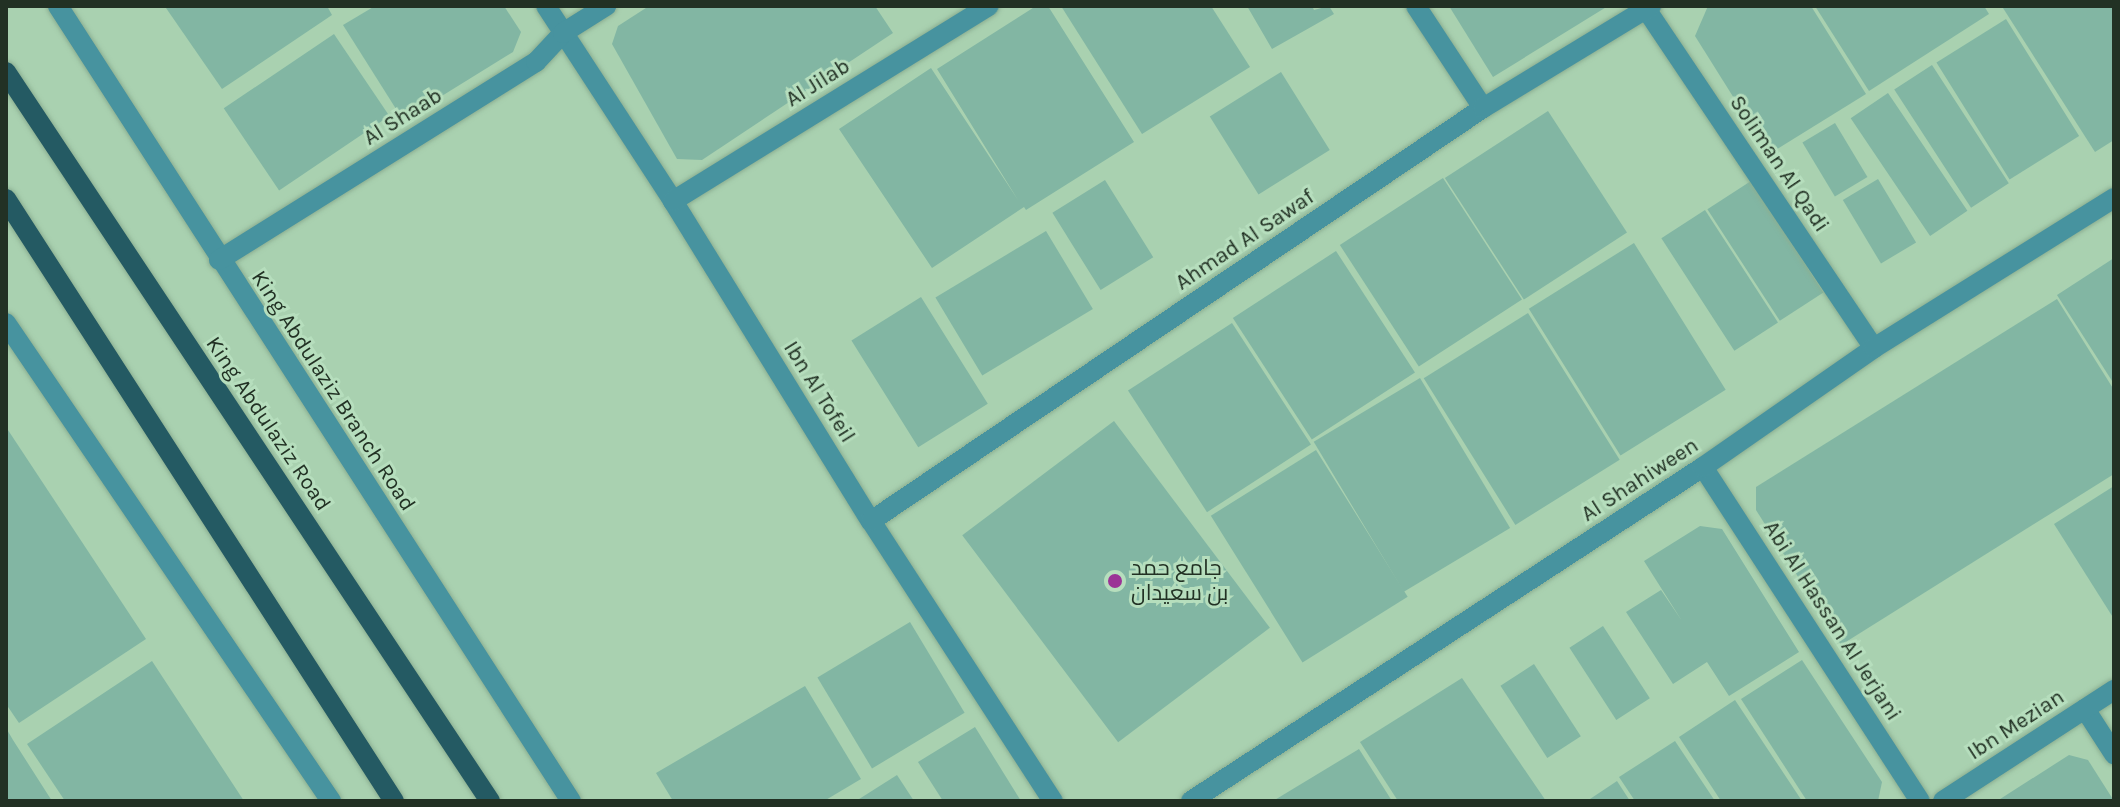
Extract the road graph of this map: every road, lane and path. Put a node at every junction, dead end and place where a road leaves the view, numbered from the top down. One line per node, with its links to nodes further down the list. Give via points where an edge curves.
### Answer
1 (58, 6): 13 (street, King Abdulaziz Branch Road)
2 (546, 6): 7 (street, Ibn Al Tofeil)
3 (606, 6): 7 (street, Al Shaab)
4 (989, 6): 12 (street, Al Jilab)
5 (1416, 6): 9 (street)
6 (1647, 7): 9 (street, Ahmad Al Sawaf); 15 (street, Soliman Al Qadi)
7 (563, 33): 12 (street, Ibn Al Tofeil); 13 (street, Al Shaab, via 536,62)
8 (6, 72): 24 (main road, King Abdulaziz Road)
9 (1483, 108): 18 (street, Ahmad Al Sawaf)
10 (2114, 198): 15 (street, Al Shahiween)
11 (6, 199): 23 (main road)
12 (673, 201): 18 (street, Ibn Al Tofeil)
13 (219, 260): 25 (street, King Abdulaziz Branch Road)
14 (6, 323): 16 (street)
15 (1874, 348): 17 (street, Al Shahiween)
16 (14, 352): 22 (street)
17 (1703, 467): 27 (street, Al Shahiween); 28 (street, Abi Al Hassan Al Jerjani)
18 (871, 521): 26 (street, Ibn Al Tofeil)
19 (2114, 690): 20 (street, Ibn Mezian)
20 (2085, 709): 21 (street); 29 (street, Ibn Mezian)
21 (2114, 754)
22 (331, 801)
23 (394, 801)
24 (490, 801)
25 (571, 801)
26 (1053, 801)
27 (1191, 801)
28 (1920, 801)
29 (1943, 801)

